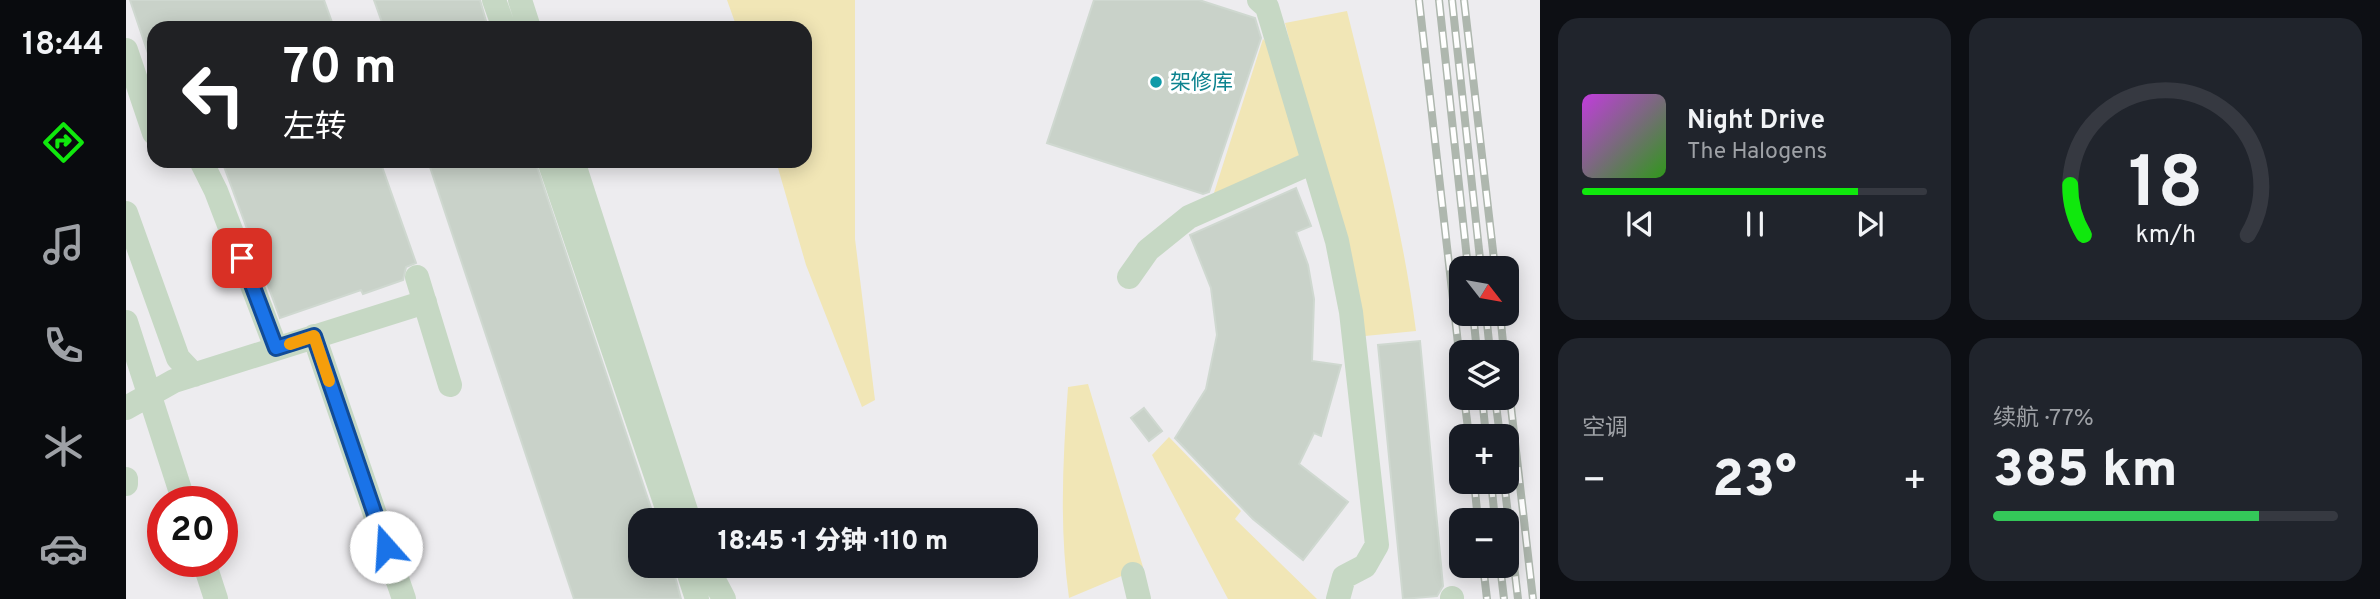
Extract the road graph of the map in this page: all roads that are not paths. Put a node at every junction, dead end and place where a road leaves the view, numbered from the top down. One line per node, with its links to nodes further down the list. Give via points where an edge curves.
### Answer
1 (494, 0): 4 (lane)
2 (520, 0): 5 (lane)
3 (1259, 0): 8 (lane, via 1267,7)
4 (502, 21)
5 (527, 21)
6 (126, 50): 7 (lane)
7 (147, 112)
8 (1313, 162): 14 (lane, via 1189,217 1148,250); 35 (lane, via 1337,241 1351,312 1377,545 1365,566 1344,577)
9 (204, 168): 18 (lane)
10 (551, 168): 24 (lane)
11 (575, 168): 25 (lane)
12 (126, 213): 19 (lane, via 178,358)
13 (417, 277): 15 (lane)
14 (1129, 277)
15 (425, 302): 17 (lane); 20 (lane)
16 (126, 323): 21 (lane)
17 (314, 336): 18 (lane); 31 (lane)
18 (276, 348): 19 (lane)
19 (194, 375): 21 (lane)
20 (450, 385)
21 (149, 395): 22 (lane); 23 (lane)
22 (126, 408)
23 (179, 486)
24 (667, 508)
25 (685, 508)
26 (1133, 574): 34 (lane)
27 (209, 577): 30 (lane)
28 (691, 578): 32 (lane)
29 (713, 578): 33 (lane)
30 (216, 599)
31 (404, 599)
32 (698, 599)
33 (724, 599)
34 (1139, 599)
35 (1338, 599)

